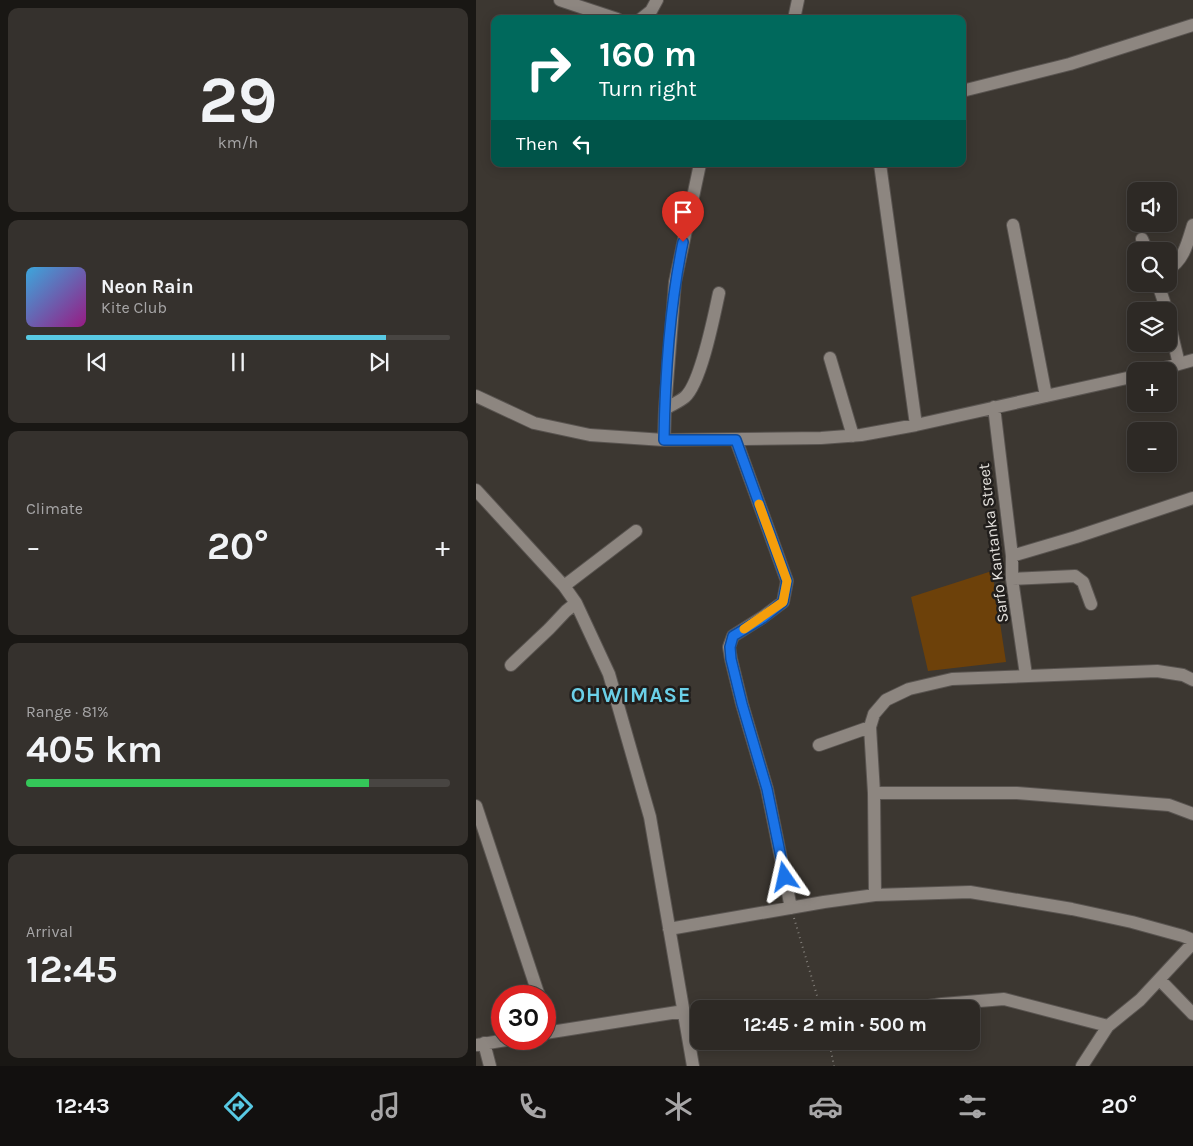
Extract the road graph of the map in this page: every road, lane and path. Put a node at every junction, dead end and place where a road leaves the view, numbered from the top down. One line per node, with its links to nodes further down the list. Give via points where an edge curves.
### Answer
1 (560, 0): 4 (street)
2 (658, 0): 5 (street)
3 (798, 0): 6 (street)
4 (605, 15)
5 (648, 15)
6 (795, 15)
7 (1193, 25): 8 (street, via 1070,64)
8 (966, 90)
9 (699, 167): 24 (street, via 675,282)
10 (880, 167): 25 (street)
11 (1013, 225): 22 (street)
12 (1193, 225): 13 (street, via 1186,248)
13 (1177, 263)
14 (719, 293): 24 (street, via 702,361 690,392)
15 (1177, 352): 18 (street)
16 (830, 358): 26 (street)
17 (1193, 360): 18 (street)
18 (1180, 364): 19 (street)
19 (1177, 365)
20 (1127, 378): 22 (street)
21 (476, 396): 27 (street, via 534,423 563,430)
22 (1046, 396): 23 (street)
23 (994, 407): 25 (street); 32 (street, Sarfo Kantanka Street)
24 (665, 409): 27 (street)
25 (916, 425): 26 (street)
26 (853, 436): 28 (street)
27 (664, 440): 28 (street)
28 (736, 440): 46 (street, via 787,581 783,602 733,636 730,647 742,704 767,789)
29 (476, 490): 34 (street)
30 (1193, 498): 32 (street)
31 (636, 531): 34 (street)
32 (1012, 556): 33 (street, Sarfo Kantanka Street)
33 (1012, 579): 36 (street, via 1075,576 1083,582); 38 (street, Sarfo Kantanka Street)
34 (564, 586): 35 (street)
35 (576, 603): 37 (street); 47 (street, via 609,674 647,807)
36 (1091, 604)
37 (511, 665)
38 (1026, 675): 39 (street, via 1157,671); 40 (street, via 952,679 909,689 886,700 874,714)
39 (1193, 680)
40 (870, 726): 41 (street); 42 (street)
41 (819, 746)
42 (874, 793): 44 (street, via 1056,796 1169,805); 45 (street)
43 (476, 806): 50 (street)
44 (1193, 814)
45 (875, 895): 46 (street); 48 (street, via 970,892 997,895 1132,922 1183,936)
46 (791, 908): 47 (street); 51 (path)
47 (670, 929): 53 (street)
48 (1193, 942): 49 (street)
49 (1160, 980): 54 (street); 55 (street)
50 (535, 985)
51 (818, 1000)
52 (980, 1001): 55 (street, via 1004,999)
53 (684, 1011): 56 (street); 60 (street)
54 (1193, 1014)
55 (1108, 1026): 62 (street)
56 (556, 1032)
57 (480, 1044): 59 (street)
58 (831, 1050): 61 (path)
59 (490, 1066)
60 (693, 1066)
61 (834, 1066)
62 (1082, 1066)

